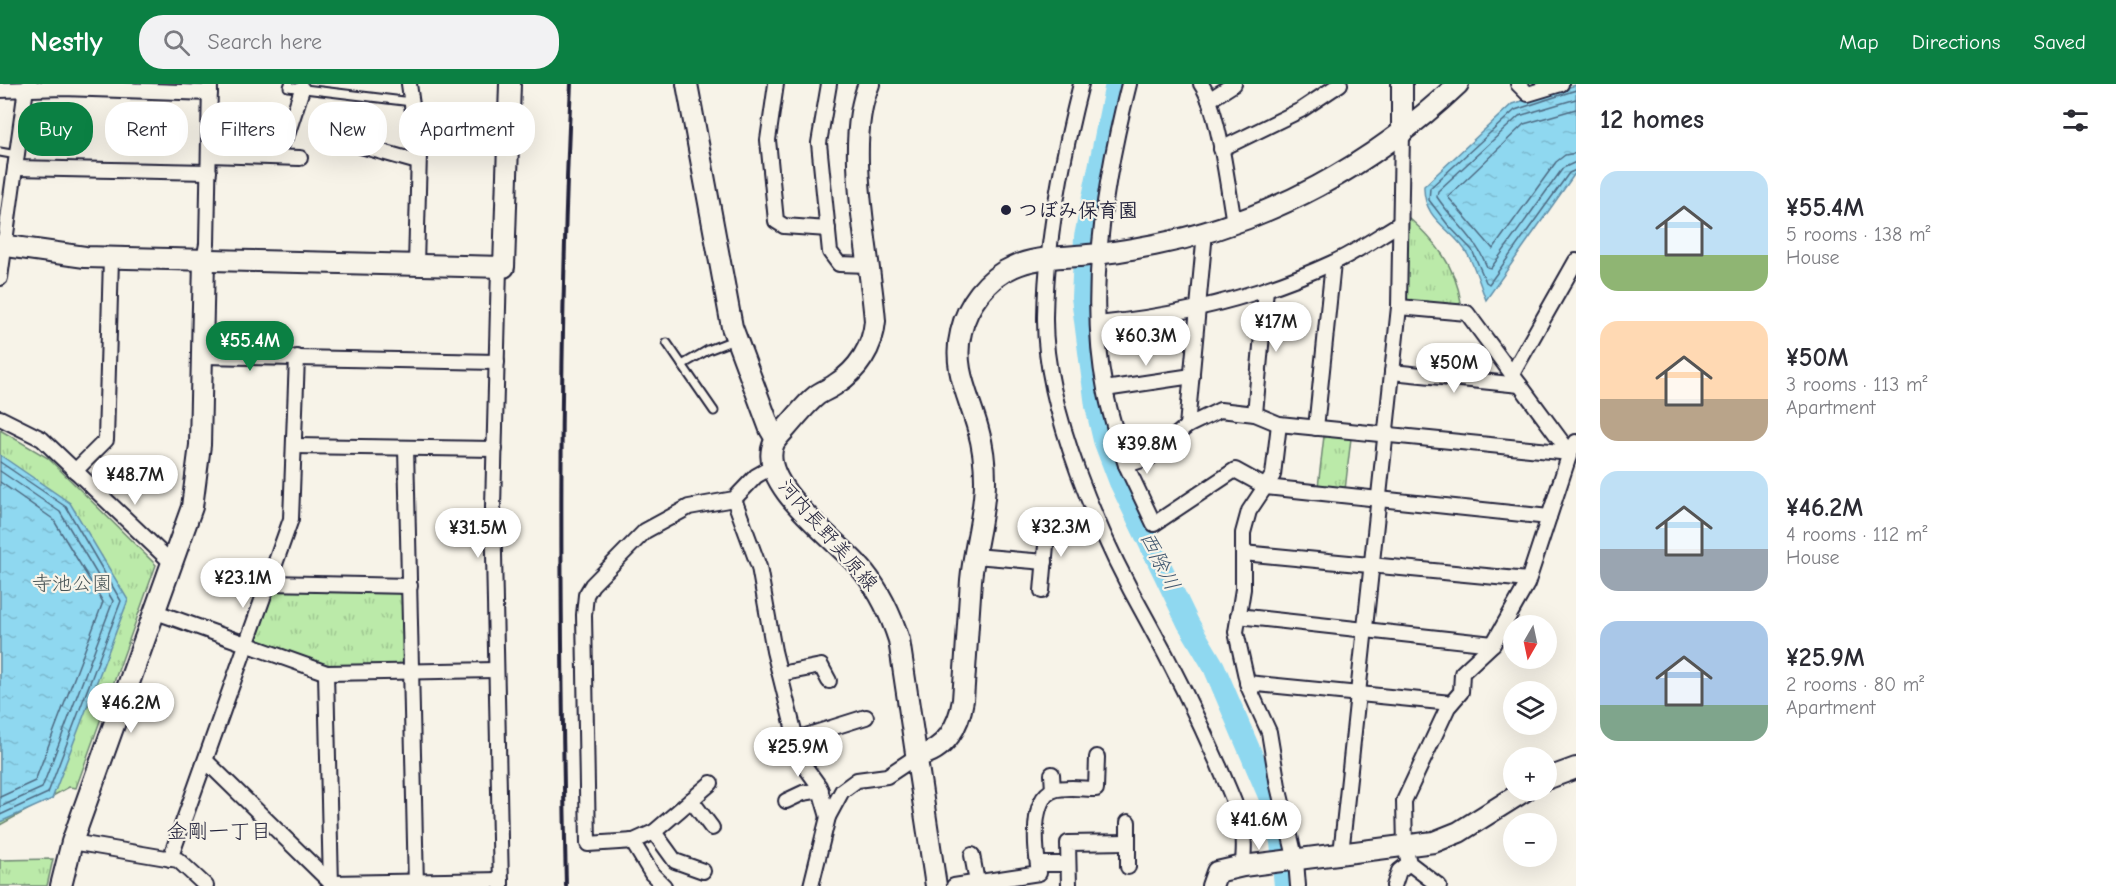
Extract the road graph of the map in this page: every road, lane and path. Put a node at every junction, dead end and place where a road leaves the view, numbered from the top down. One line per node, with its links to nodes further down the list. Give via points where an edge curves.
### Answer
1 (409, 84): 21 (street)
2 (510, 84): 48 (street, via 504,267)
3 (687, 84): 54 (street)
4 (776, 84): 37 (street, via 768,140 776,221 784,226)
5 (829, 84): 37 (street, via 819,143)
6 (868, 84): 47 (street, via 857,148)
7 (1081, 84): 42 (street, via 1063,153)
8 (1129, 84): 40 (street)
9 (1201, 84): 20 (street)
10 (1234, 84): 20 (street)
11 (1340, 84): 23 (street, via 1301,110)
12 (1402, 84): 22 (street)
13 (1458, 84): 22 (street)
14 (1518, 84): 15 (street, via 1528,94)
15 (1562, 84)
16 (28, 86): 18 (street); 19 (street); 31 (street)
17 (296, 86): 21 (lane); 29 (street, via 288,132)
18 (210, 88)
19 (0, 90)
20 (1209, 100): 23 (street)
21 (412, 102)
22 (1402, 133): 35 (street, via 1314,189); 36 (street)
23 (1221, 149): 35 (street)
24 (0, 152): 31 (lane)
25 (387, 153): 32 (street)
26 (209, 156): 33 (street)
27 (241, 156): 29 (street)
28 (417, 156): 32 (street)
29 (273, 157): 30 (street)
30 (300, 158)
31 (16, 161): 33 (street); 34 (street)
32 (418, 162): 46 (street)
33 (209, 172): 43 (street)
34 (4, 212): 39 (street)
35 (1234, 223): 38 (street)
36 (1399, 224): 45 (street); 51 (street)
37 (828, 229): 47 (street, via 830,252 839,264)
38 (1205, 232): 40 (street); 52 (street)
39 (2, 246): 41 (street, via 55,255); 49 (street)
40 (1097, 254): 42 (street); 53 (street)
41 (111, 258): 43 (street); 78 (street, via 106,440)
42 (1053, 258): 85 (street, via 1012,267 993,279 970,308 961,330 961,381 983,451 984,497); 134 (street, via 1045,318 1050,366 1066,437 1105,538 1166,653 1232,797)
43 (204, 260): 46 (street); 56 (street)
44 (1576, 261): 62 (street)
45 (1333, 263): 50 (street); 69 (street)
46 (416, 265): 48 (street)
47 (869, 265): 71 (street, via 875,321 869,349 838,383 813,398)
48 (499, 267): 58 (street)
49 (0, 278)
50 (1266, 289): 52 (street); 65 (street)
51 (1399, 307): 60 (street); 62 (street, via 1467,313)
52 (1198, 309): 53 (street); 61 (street)
53 (1098, 324): 63 (street)
54 (736, 339): 59 (lane); 71 (street)
55 (667, 343): 59 (lane)
56 (202, 356): 57 (street); 88 (street, via 198,475)
57 (297, 357): 58 (street); 72 (street)
58 (497, 362): 75 (street)
59 (682, 365): 64 (lane)
60 (1392, 372): 62 (street); 70 (street)
61 (1192, 376): 63 (street); 68 (street)
62 (1516, 379): 73 (street)
63 (1105, 389): 76 (street)
64 (714, 411)
65 (1255, 414): 67 (street); 68 (street, via 1220,410)
66 (0, 418): 78 (street, via 42,440)
67 (1279, 424): 69 (street); 79 (street, via 1273,475)
68 (1187, 426): 76 (street, via 1149,458)
69 (1316, 428): 70 (street)
70 (1385, 434): 73 (street); 81 (street)
71 (776, 439): 77 (street, 河内長野美原線)
72 (294, 446): 74 (street); 90 (street, via 291,519)
73 (1573, 447): 82 (street)
74 (406, 448): 75 (street); 91 (street)
75 (495, 449): 98 (street)
76 (1126, 465): 79 (street, via 1154,524 1235,470)
77 (772, 467): 80 (street, via 756,476); 108 (street, 河内長野美原線, via 799,507 863,571 885,605 899,640)
78 (75, 471): 88 (street)
79 (1266, 487): 81 (street); 84 (street, via 1248,512)
80 (734, 499): 101 (street, via 759,567); 124 (street, via 688,507 645,531 586,596 588,844)
81 (1378, 500): 82 (street); 87 (street)
82 (1549, 517): 89 (street)
83 (1048, 522): 86 (street)
84 (1243, 552): 87 (street); 94 (street)
85 (975, 556): 86 (street); 108 (street, via 961,717 942,744)
86 (1045, 562): 92 (street)
87 (1372, 563): 89 (street); 95 (street)
88 (173, 564): 93 (street)
89 (1528, 580): 96 (street)
90 (269, 583): 91 (street); 97 (street)
91 (410, 586): 99 (street)
92 (1042, 591)
93 (156, 612): 97 (street); 125 (street)
94 (1238, 616): 95 (street); 103 (street, via 1236,632)
95 (1365, 629): 96 (street); 104 (street)
96 (1493, 644): 105 (street, via 1462,673 1461,692)
97 (247, 645): 100 (street); 110 (street)
98 (496, 670): 99 (street); 139 (street)
99 (412, 672): 100 (street); 140 (street)
100 (326, 673): 141 (street)
101 (780, 674): 102 (street, via 821,666); 107 (street)
102 (830, 681)
103 (1247, 683): 104 (street); 131 (street, via 1269,732)
104 (1358, 694): 105 (street); 127 (street)
105 (1451, 704): 129 (street, via 1404,801)
106 (866, 717): 107 (street)
107 (796, 739): 115 (street, via 806,768)
108 (917, 756): 120 (street, via 887,776 850,783); 146 (street, 河内長野美原線)
109 (1097, 757): 116 (street, via 1096,795)
110 (206, 761): 130 (street); 141 (street)
111 (1576, 768): 113 (street)
112 (1052, 774): 116 (street)
113 (1557, 775)
114 (711, 783): 117 (street)
115 (821, 790): 118 (street); 120 (street)
116 (1053, 790): 132 (street, via 1048,792 1028,837)
117 (691, 800): 122 (street); 123 (street)
118 (786, 801)
119 (1508, 801): 129 (street, via 1459,832)
120 (828, 817): 145 (street)
121 (1128, 822): 126 (street)
122 (712, 828)
123 (654, 832): 124 (street); 136 (street, via 675,861)
124 (632, 841): 144 (street)
125 (72, 842): 130 (street); 142 (street)
126 (1128, 842): 133 (street, via 1068,843); 135 (street)
127 (1341, 854): 129 (street); 131 (street)
128 (972, 855): 137 (street)
129 (1407, 855): 151 (street); 152 (street)
130 (170, 859): 143 (street, via 183,863)
131 (1292, 861): 134 (street); 150 (street)
132 (1038, 864): 133 (street); 138 (street, via 1039,873)
133 (1068, 864): 148 (street)
134 (1247, 866): 149 (street, via 1217,872)
135 (1128, 867)
136 (703, 871)
137 (977, 882): 138 (street); 147 (street)
138 (1002, 882)
139 (501, 883): 140 (street)
140 (416, 884): 141 (street)
141 (331, 885)
142 (61, 886)
143 (206, 886)
144 (664, 886)
145 (812, 886)
146 (936, 886)
147 (954, 886)
148 (1069, 886)
149 (1212, 886)
150 (1298, 886)
151 (1394, 886)
152 (1439, 886)

